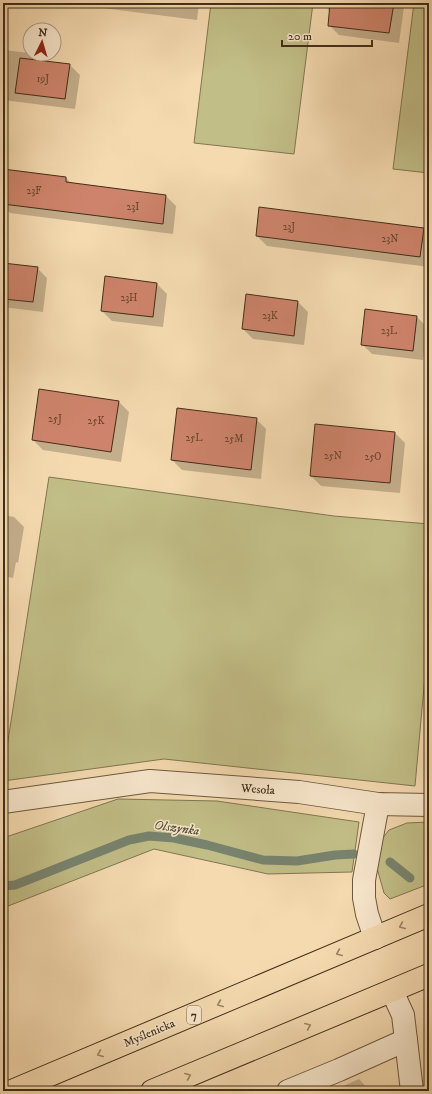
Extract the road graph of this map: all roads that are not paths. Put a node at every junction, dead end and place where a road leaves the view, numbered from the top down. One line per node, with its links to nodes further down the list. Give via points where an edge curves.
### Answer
1 (3, 802): 2 (street, Wesoła, via 150,781 299,792)
2 (378, 804): 3 (street, Wesoła); 5 (street, via 364,880 367,914)
3 (429, 805)
4 (429, 915): 5 (highway, 7, one-way to 5)
5 (375, 938): 9 (highway, Myślenicka / 7, one-way to 9)
6 (429, 975): 7 (highway)
7 (392, 991): 8 (street, via 403,1015); 10 (highway, one-way to 7)
8 (406, 1040): 11 (street); 12 (street)
9 (12, 1091)
10 (152, 1091)
11 (288, 1091)
12 (412, 1091)

